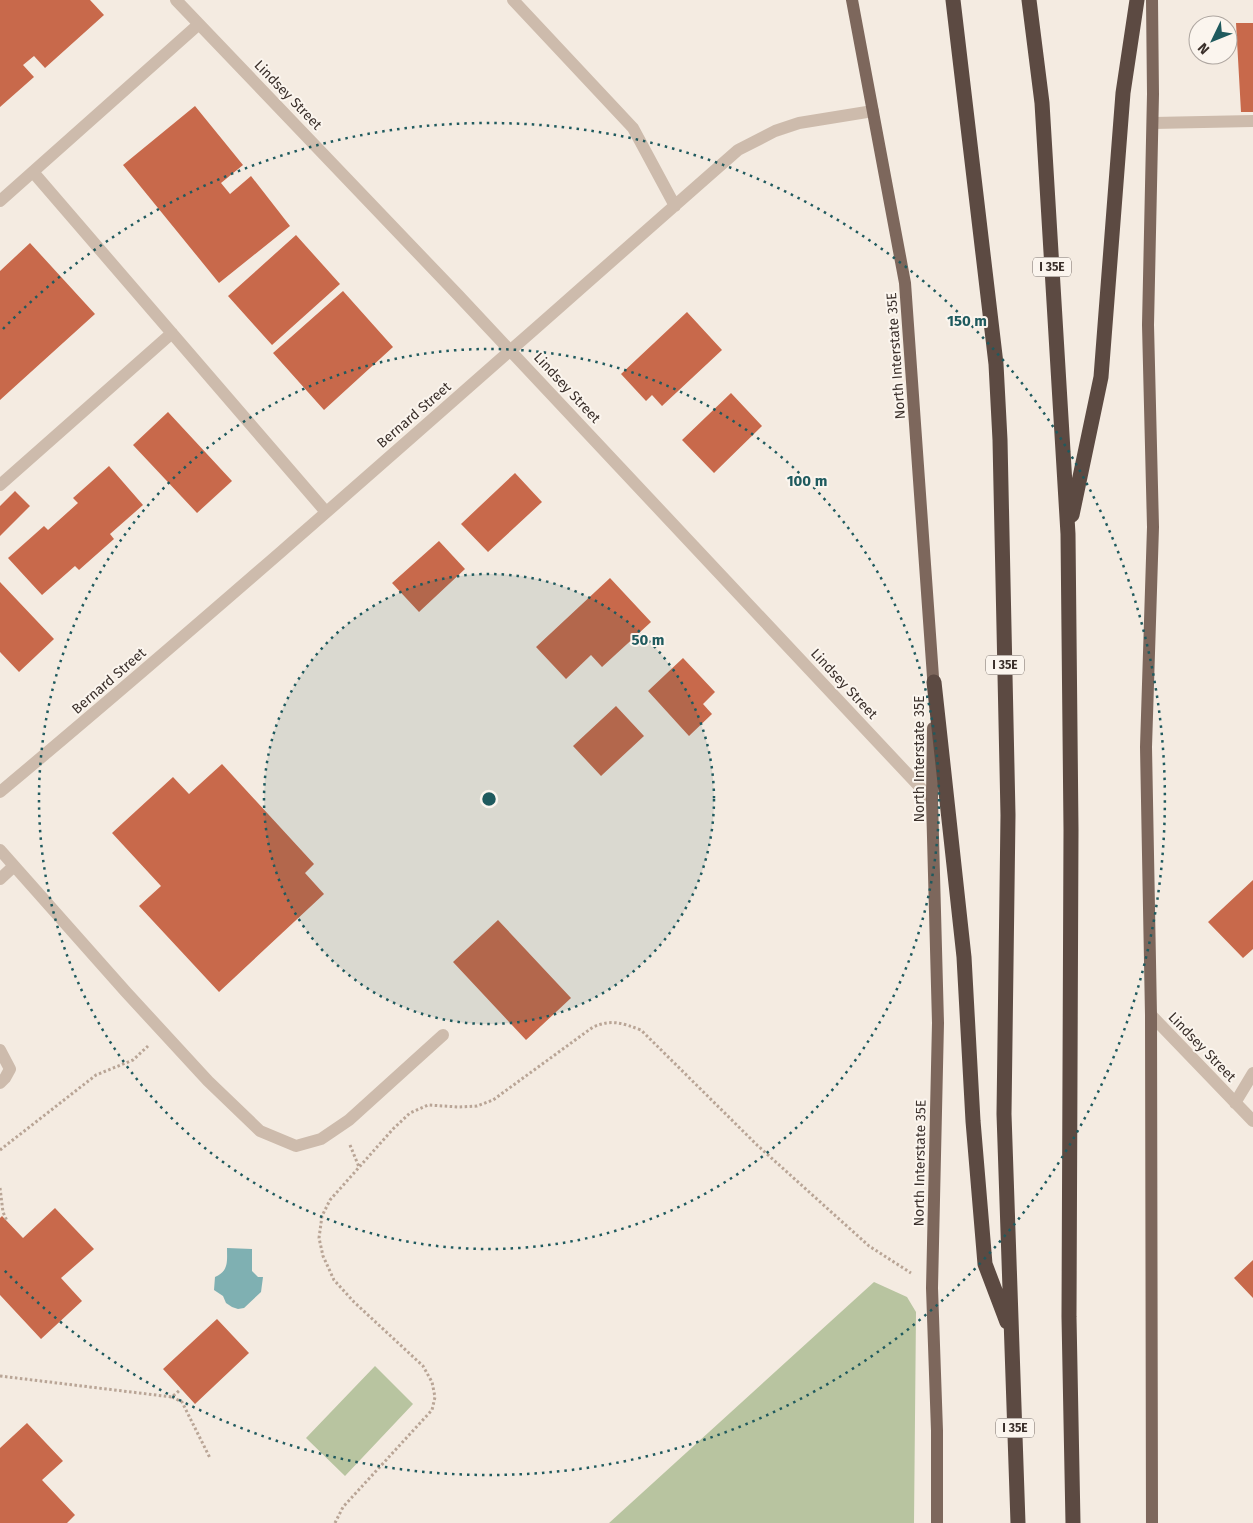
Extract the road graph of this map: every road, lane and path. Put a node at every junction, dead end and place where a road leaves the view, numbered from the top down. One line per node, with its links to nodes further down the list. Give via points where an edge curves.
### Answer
1 (176, 0): 8 (street, Lindsey Street)
2 (513, 0): 14 (street, via 632,128)
3 (852, 0): 9 (main road, North Interstate 35E)
4 (953, 0): 38 (highway, I 35E, via 996,364 1000,440 1008,815 1004,1114)
5 (1029, 0): 19 (highway, I 35E, via 1042,103)
6 (1137, 0): 19 (highway, via 1123,93 1101,377)
7 (1152, 0): 11 (main road)
8 (199, 24): 12 (street); 16 (street, Lindsey Street)
9 (873, 111): 14 (street, Bernard Street, via 799,122 775,132 738,150); 20 (main road, North Interstate 35E, via 905,283)
10 (1253, 121): 11 (street)
11 (1153, 123): 26 (main road, via 1148,325 1153,527 1146,747)
12 (33, 172): 13 (street); 15 (street)
13 (0, 201)
14 (675, 206): 16 (street, Bernard Street)
15 (172, 333): 17 (street); 18 (street)
16 (510, 350): 18 (street, Bernard Street); 22 (street, Lindsey Street)
17 (0, 485)
18 (326, 512): 21 (street, Bernard Street)
19 (1068, 534): 46 (highway, I 35E, via 1071,830 1069,1317)
20 (934, 682): 22 (main road, North Interstate 35E); 38 (highway, via 964,957 985,1264)
21 (0, 792)
22 (932, 800): 37 (main road, North Interstate 35E, via 938,1023)
23 (0, 850): 24 (street)
24 (14, 866): 25 (street); 27 (street)
25 (0, 879)
26 (1151, 1015): 32 (street, Lindsey Street); 47 (main road)
27 (163, 1032): 28 (street, via 260,1131 296,1146 321,1140 350,1120); 34 (path, via 133,1060 96,1075)
28 (443, 1035)
29 (0, 1050): 31 (street, via 10,1069)
30 (1253, 1073): 32 (street)
31 (0, 1083)
32 (1235, 1103): 33 (street, Lindsey Street)
33 (1253, 1121)
34 (0, 1150)
35 (0, 1188): 36 (path)
36 (7, 1221)
37 (932, 1288): 43 (path, via 869,1246 757,1145 640,1030 605,1022 593,1027 493,1100 478,1106 428,1105 410,1113 330,1200 322,1216 320,1238 323,1256 334,1280 422,1366 432,1382 435,1397 432,1410 343,1507); 44 (main road, North Interstate 35E)
38 (1011, 1333): 45 (highway, I 35E)
39 (0, 1376): 41 (path)
40 (181, 1389): 41 (path)
41 (172, 1397): 42 (path, via 182,1402)
42 (210, 1458)
43 (335, 1523)
44 (937, 1523)
45 (1018, 1523)
46 (1073, 1523)
47 (1152, 1523)

